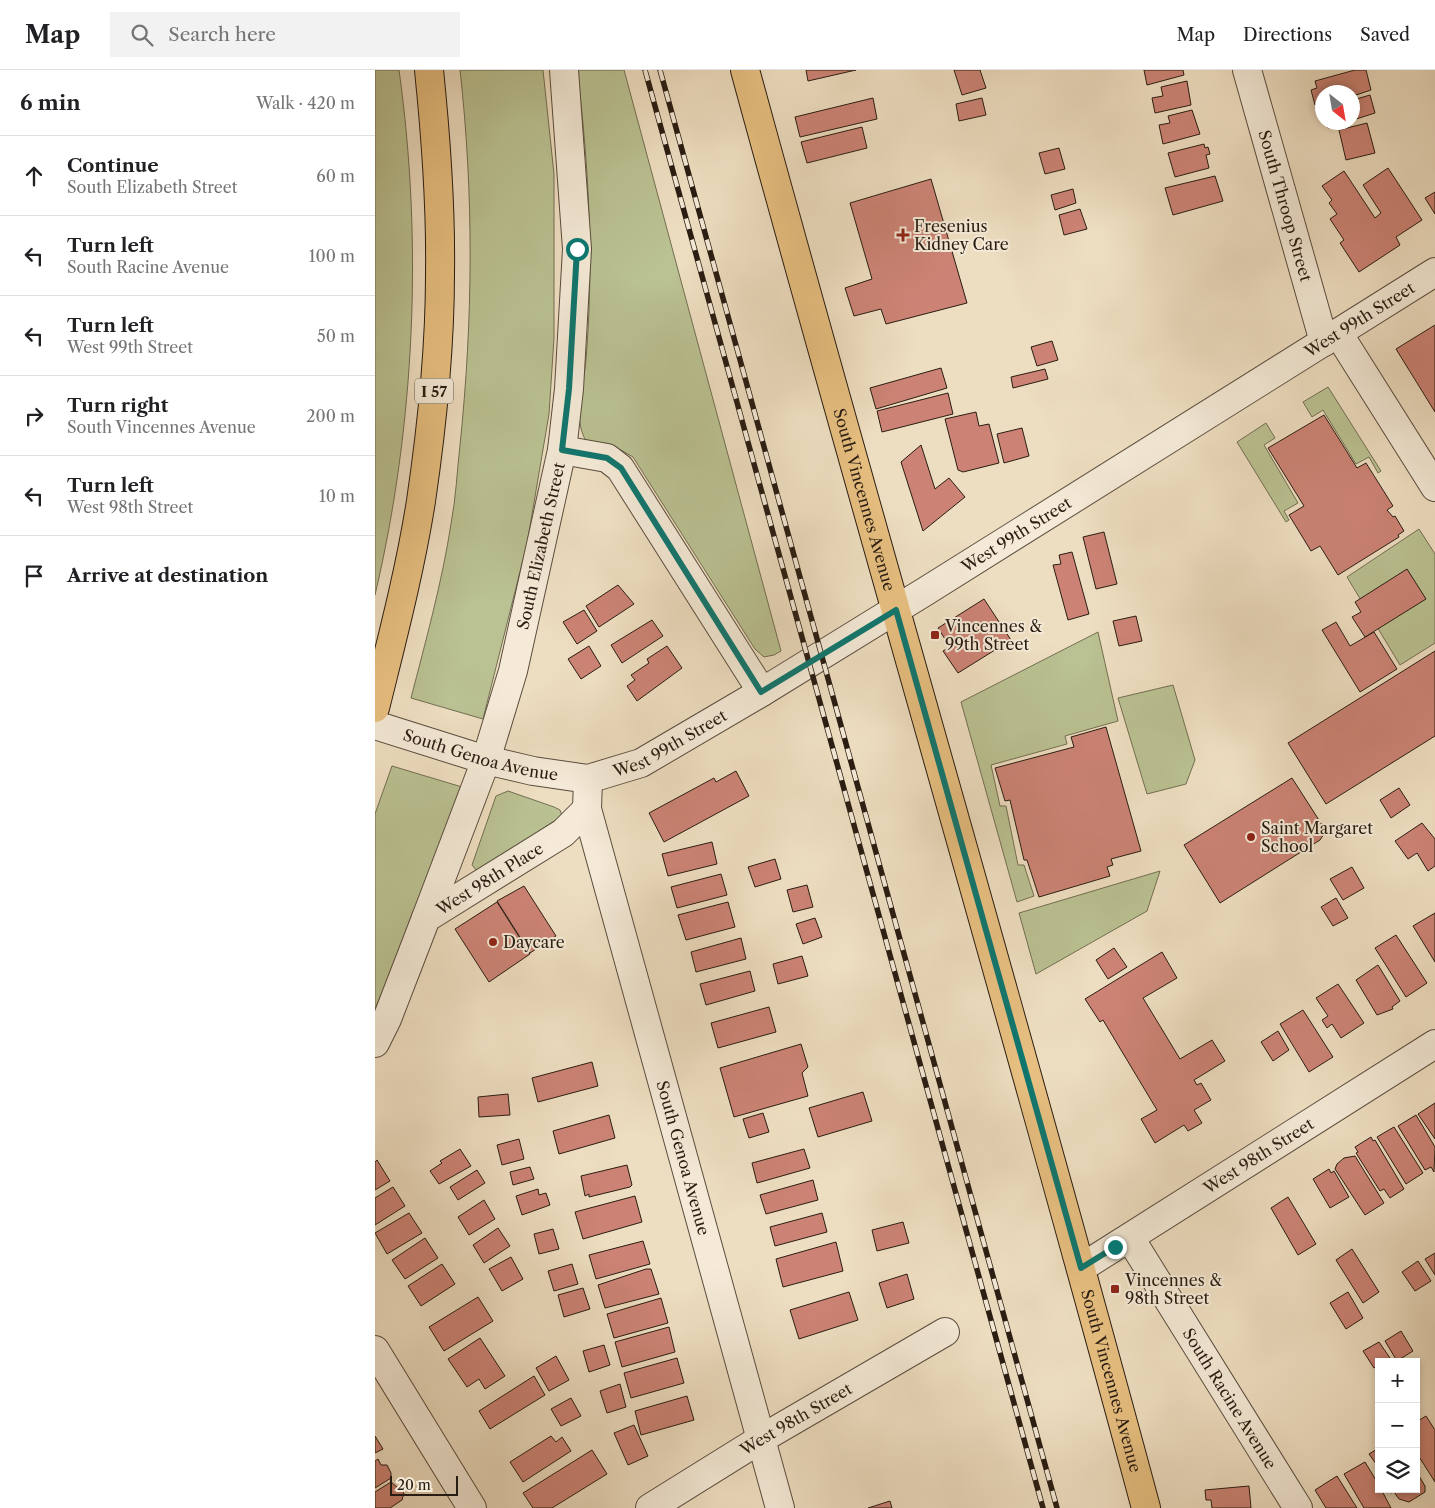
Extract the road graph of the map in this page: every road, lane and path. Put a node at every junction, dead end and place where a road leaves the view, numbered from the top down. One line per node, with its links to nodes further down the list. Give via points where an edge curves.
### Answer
1 (429, 70): 11 (main road, I 57, via 438,161 440,275 433,404 402,600)
2 (564, 70): 7 (street, South Elizabeth Street, via 577,249)
3 (745, 70): 9 (main road, South Vincennes Avenue)
4 (1247, 70): 6 (street, South Throop Street)
5 (1435, 272): 6 (street, West 99th Street)
6 (1331, 337): 8 (street, South Throop Street); 9 (street, West 99th Street)
7 (562, 450): 10 (street, via 607,458 621,468); 13 (street, South Elizabeth Street, via 513,671)
8 (1435, 487)
9 (896, 610): 10 (street, West 99th Street); 20 (main road, South Vincennes Avenue)
10 (761, 692): 14 (street, West 99th Street, via 658,755)
11 (375, 708)
12 (375, 725): 13 (street, South Genoa Avenue)
13 (486, 760): 14 (street, South Genoa Avenue); 16 (street, South Elizabeth Street)
14 (589, 779): 15 (street)
15 (587, 809): 16 (street, West 98th Place, via 563,833); 23 (street, South Genoa Avenue)
16 (426, 918): 17 (street, West 98th Place)
17 (375, 1043)
18 (1435, 1044): 19 (street, West 98th Street)
19 (1130, 1238): 20 (street, West 98th Street); 28 (street, South Racine Avenue)
20 (1081, 1268): 27 (main road, South Vincennes Avenue)
21 (945, 1332): 23 (street, West 98th Street)
22 (375, 1350): 24 (street)
23 (761, 1438): 25 (street, West 98th Street); 26 (street, South Genoa Avenue)
24 (472, 1508)
25 (650, 1508)
26 (781, 1508)
27 (1146, 1508)
28 (1298, 1508)

